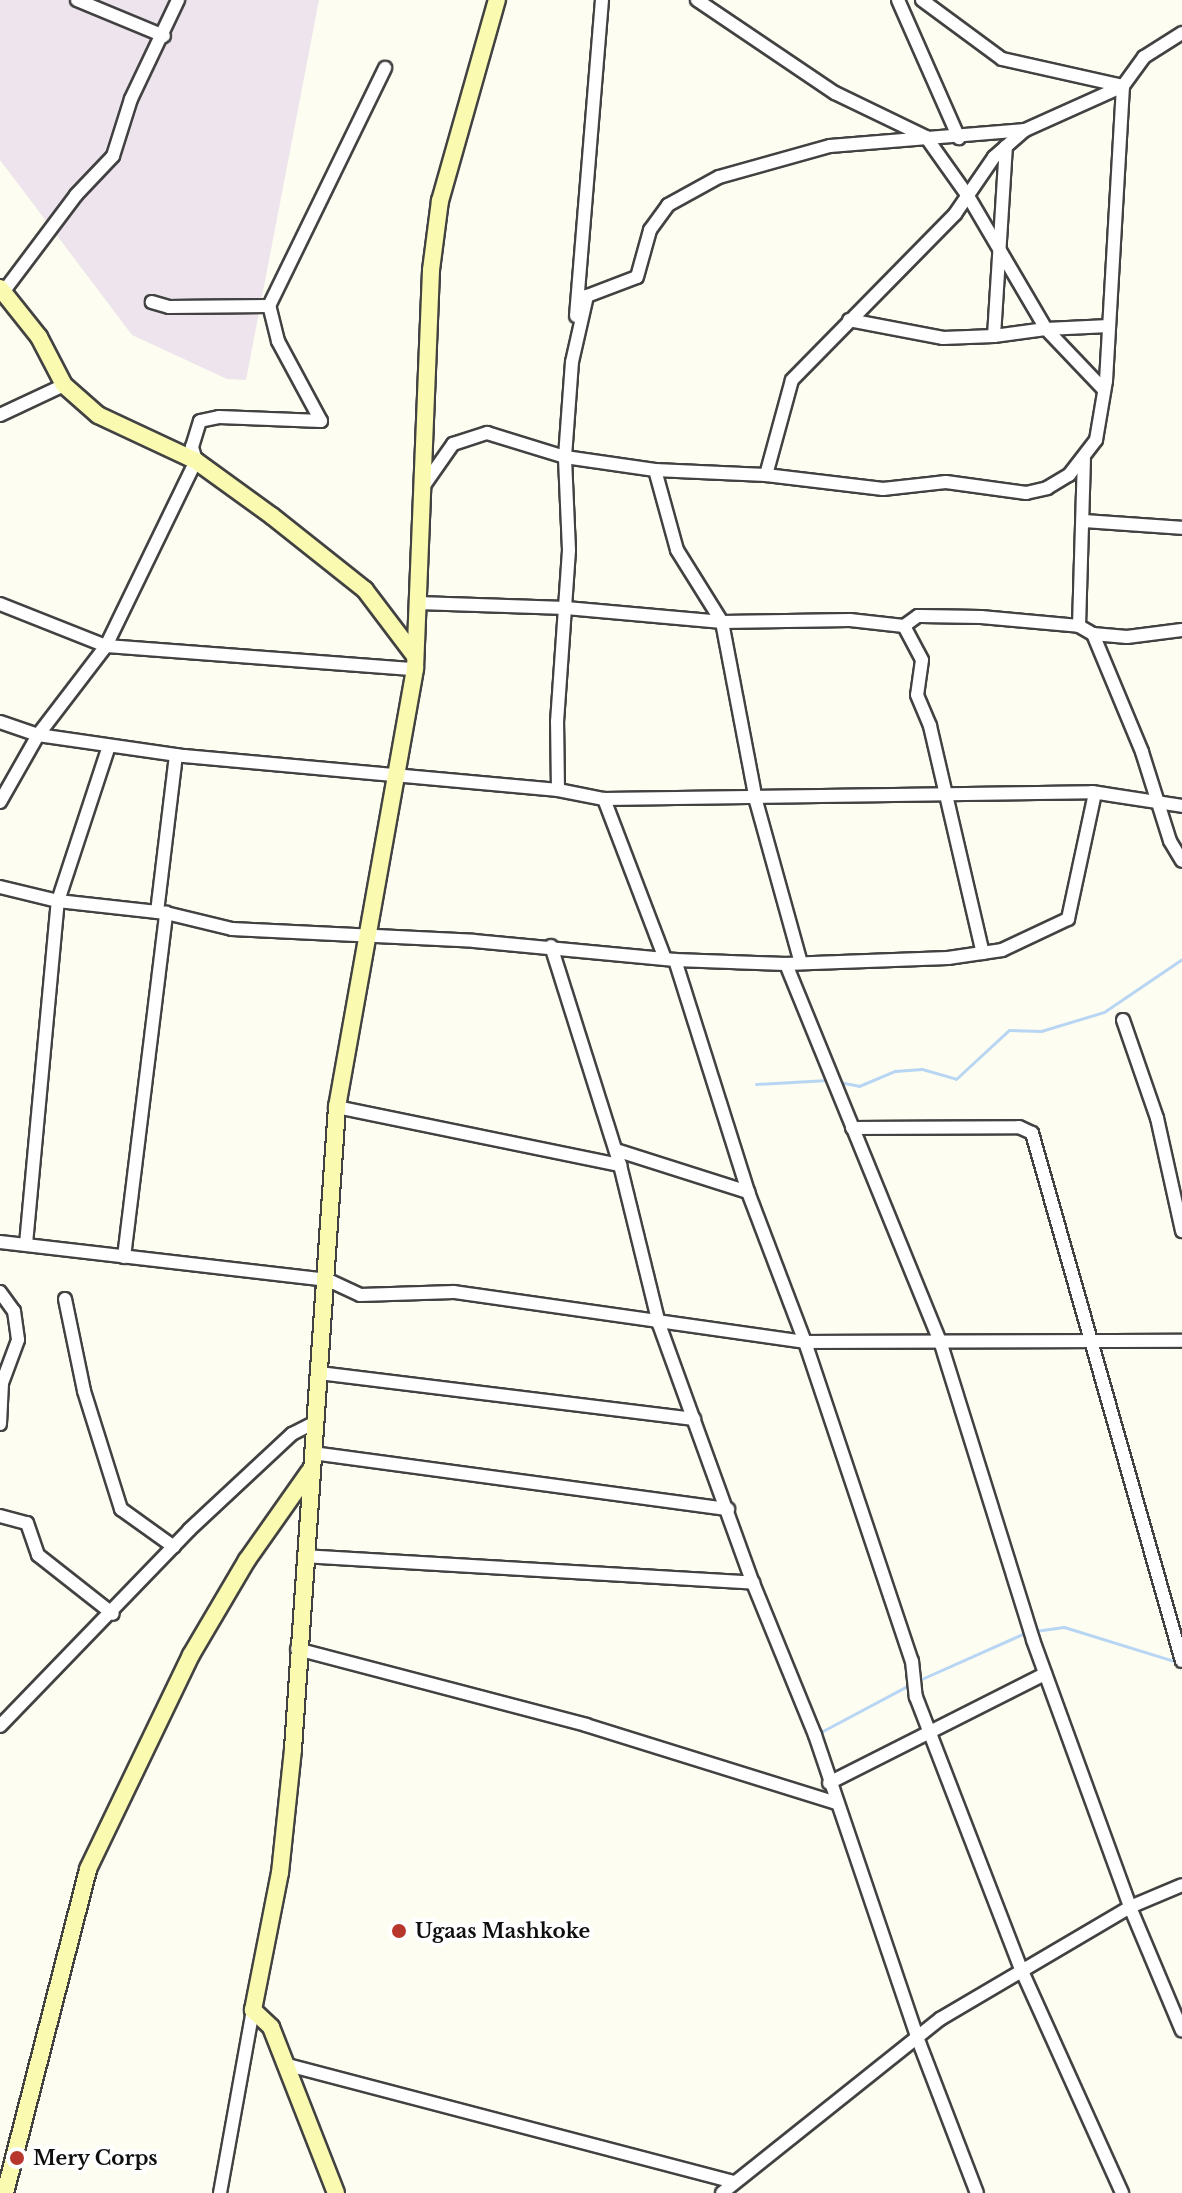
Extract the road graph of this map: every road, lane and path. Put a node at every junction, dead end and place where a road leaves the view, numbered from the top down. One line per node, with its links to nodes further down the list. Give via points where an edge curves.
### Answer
1 (77, 0): 9 (street)
2 (178, 0): 9 (street)
3 (497, 0): 36 (main road, via 440,201 431,270)
4 (602, 0): 27 (street)
5 (697, 0): 15 (street, via 835,93)
6 (898, 0): 16 (street)
7 (922, 0): 13 (street, via 1002,59)
8 (1182, 33): 11 (street)
9 (164, 36): 20 (street, via 131,99 113,156)
10 (1182, 44): 11 (street)
11 (1144, 57): 13 (street)
12 (385, 68): 22 (street)
13 (1123, 86): 14 (street); 24 (street)
14 (1025, 130): 16 (street); 17 (street)
15 (926, 137): 16 (street); 18 (street); 27 (street, via 830,146 754,165 684,192 650,230 637,277 587,296)
16 (959, 138)
17 (1006, 146): 18 (street); 19 (street)
18 (968, 196): 19 (street); 23 (street)
19 (1000, 249): 25 (street); 26 (street)
20 (2, 290): 28 (main road, via 39,337)
21 (152, 302): 22 (street, via 169,307)
22 (269, 306): 33 (street, via 278,341 321,421 200,421 192,447)
23 (849, 320): 26 (street, via 943,338); 35 (street, via 792,380)
24 (1109, 326): 25 (street); 29 (street)
25 (1046, 329): 26 (street); 29 (street)
26 (994, 336)
27 (572, 362): 31 (street)
28 (64, 385): 30 (street); 33 (main road, via 98,415)
29 (1104, 390): 32 (street, via 1096,440)
30 (0, 415)
31 (565, 457): 34 (street); 36 (street, via 487,433 467,436 453,444); 41 (street)
32 (1084, 459): 35 (street, via 1047,488 1026,493 963,482 883,489); 37 (street)
33 (196, 461): 47 (street); 48 (main road, via 354,580)
34 (655, 470): 35 (street); 42 (street, via 677,550)
35 (766, 475)
36 (425, 484): 39 (main road)
37 (1083, 521): 38 (street); 44 (street)
38 (1182, 528)
39 (418, 603): 41 (street); 48 (main road)
40 (0, 604): 47 (street)
41 (566, 608): 42 (street); 54 (street)
42 (722, 622): 43 (street, via 850,620); 58 (street)
43 (904, 626): 44 (street, via 918,616); 56 (street, via 922,660 917,695)
44 (1079, 626): 46 (street)
45 (1182, 630): 46 (street, via 1127,637)
46 (1093, 634): 60 (street, via 1142,752)
47 (106, 646): 48 (street); 50 (street)
48 (415, 663): 53 (main road)
49 (0, 722): 50 (street)
50 (38, 735): 51 (street); 59 (street)
51 (109, 746): 52 (street); 64 (street)
52 (176, 755): 53 (street); 65 (street)
53 (398, 776): 54 (street); 66 (main road)
54 (558, 790): 57 (street)
55 (1095, 793): 56 (street); 60 (street); 68 (street, via 1068,919 1002,950)
56 (947, 795): 58 (street); 68 (street)
57 (604, 799): 58 (street, via 693,796); 69 (street)
58 (756, 801): 70 (street)
59 (0, 802)
60 (1156, 803): 61 (street); 62 (street)
61 (1182, 806)
62 (1182, 861)
63 (0, 887): 64 (street)
64 (58, 901): 65 (street); 80 (street)
65 (162, 912): 66 (street, via 232,929); 81 (street)
66 (368, 936): 67 (street); 73 (main road)
67 (551, 946): 69 (street); 75 (street)
68 (983, 953): 70 (street)
69 (670, 960): 71 (street); 77 (street)
70 (801, 963): 71 (street)
71 (786, 964): 74 (street)
72 (1123, 1020): 78 (street, via 1157,1118)
73 (337, 1107): 76 (street); 82 (main road)
74 (852, 1128): 86 (street, via 1019,1127 1032,1133); 89 (street)
75 (616, 1150): 76 (street); 77 (street)
76 (620, 1165): 85 (street)
77 (748, 1192): 88 (street)
78 (1182, 1231)
79 (0, 1242): 80 (street)
80 (26, 1244): 81 (street)
81 (124, 1257): 82 (street)
82 (328, 1280): 85 (street, via 360,1295 454,1292); 90 (main road)
83 (0, 1292): 93 (street, via 14,1311 18,1340 2,1383)
84 (65, 1299): 97 (street, via 84,1391 121,1509)
85 (659, 1324): 88 (street); 91 (street)
86 (1089, 1339): 87 (street); 89 (street); 102 (street)
87 (1182, 1341)
88 (805, 1342): 89 (street); 105 (street, via 912,1661 916,1697)
89 (941, 1344): 103 (street)
90 (319, 1373): 91 (street); 92 (main road)
91 (694, 1419): 95 (street)
92 (316, 1422): 94 (main road); 97 (street, via 292,1434)
93 (0, 1424)
94 (312, 1461): 95 (street); 98 (main road); 116 (main road, via 191,1655 88,1869)
95 (728, 1509): 99 (street)
96 (0, 1516): 100 (street, via 27,1523 38,1555)
97 (174, 1547): 100 (street)
98 (304, 1556): 99 (street); 101 (main road)
99 (753, 1583): 106 (street)
100 (113, 1614): 104 (street)
101 (297, 1649): 107 (street, via 586,1725); 111 (main road, via 280,1873)
102 (1182, 1661)
103 (1045, 1674): 105 (street); 109 (street)
104 (0, 1726)
105 (929, 1731): 106 (street); 110 (street)
106 (829, 1783): 107 (street)
107 (837, 1803): 113 (street)
108 (1182, 1885): 109 (street)
109 (1130, 1907): 110 (street); 112 (street)
110 (1021, 1969): 113 (street); 121 (street)
111 (253, 2010): 114 (main road, via 271,2027); 117 (street)
112 (1182, 2031)
113 (917, 2037): 115 (street); 120 (street)
114 (284, 2064): 115 (street); 118 (main road)
115 (734, 2182): 119 (street)
116 (5, 2193)
117 (220, 2193)
118 (336, 2193)
119 (722, 2193)
120 (977, 2193)
121 (1122, 2193)

